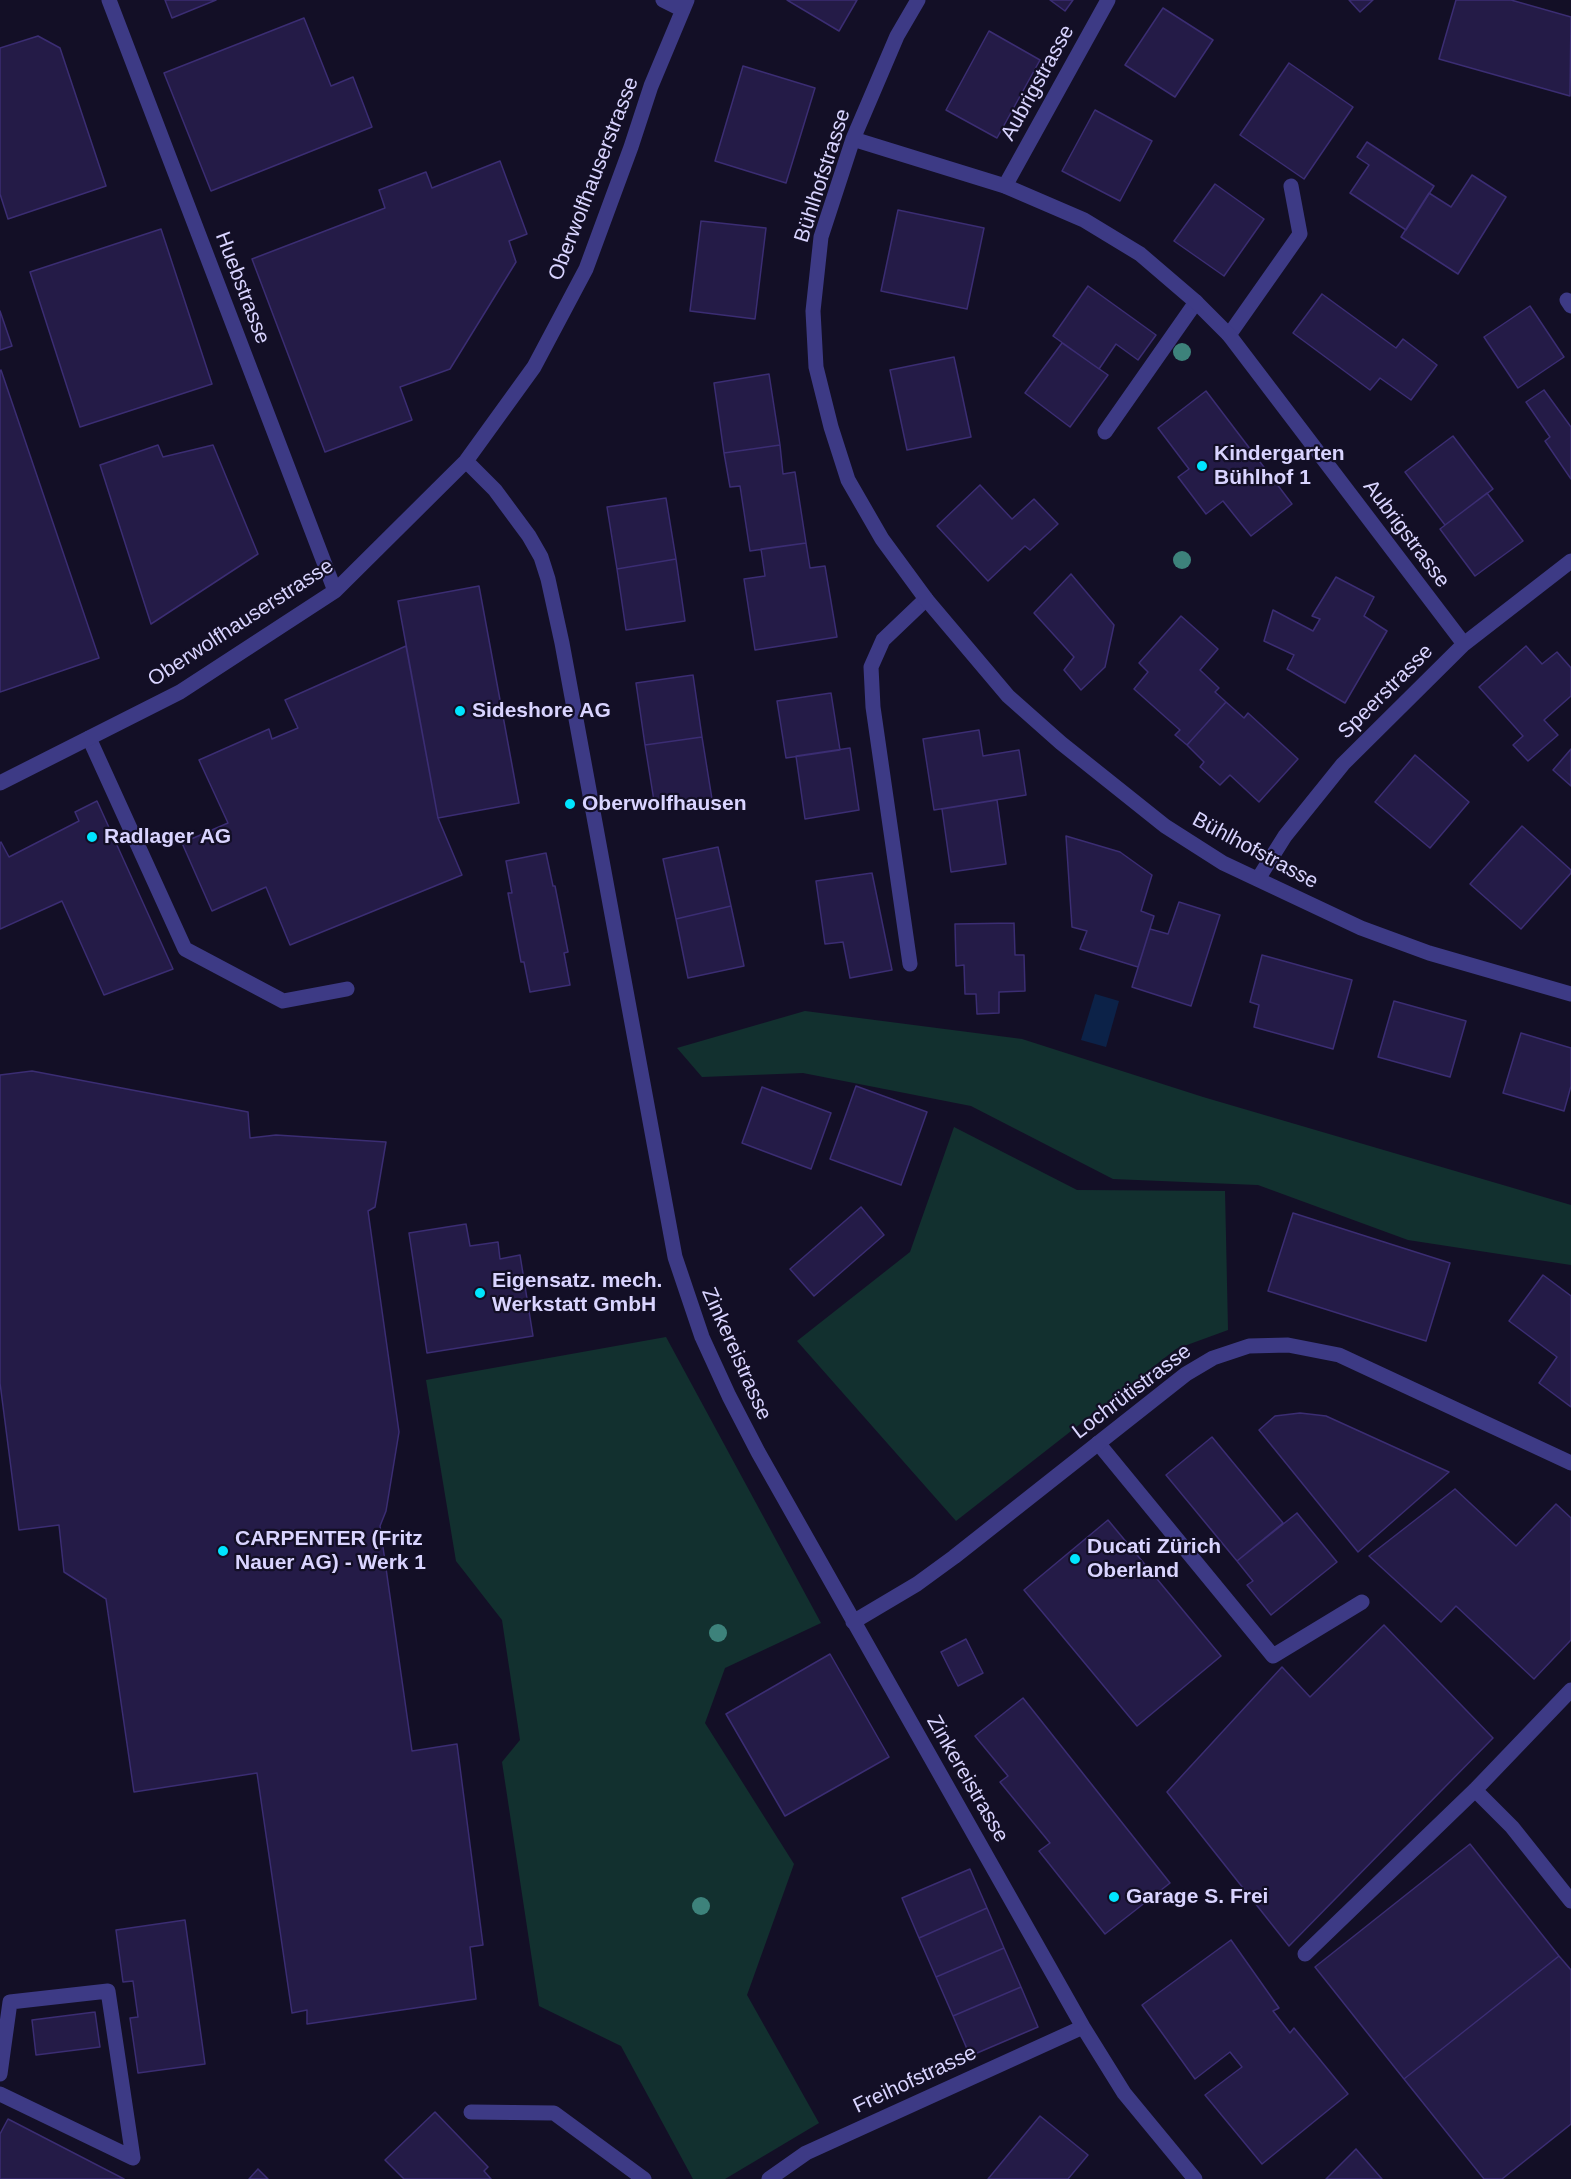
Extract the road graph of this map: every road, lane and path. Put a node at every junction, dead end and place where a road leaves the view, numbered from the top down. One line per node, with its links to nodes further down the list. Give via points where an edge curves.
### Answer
1 (109, 0): 14 (street, Huebstrasse)
2 (663, 0): 5 (street)
3 (918, 0): 6 (street, Bühlhofstrasse, via 897,36)
4 (1108, 0): 7 (street, Aubrigstrasse)
5 (685, 5): 12 (street, Oberwolfhauserstrasse, via 651,86 586,268 534,367)
6 (853, 139): 7 (street, Aubrigstrasse); 15 (street, Bühlhofstrasse, via 820,237 813,312 816,367 848,480 882,539)
7 (1005, 186): 9 (street, Aubrigstrasse, via 1084,220 1140,254)
8 (1291, 186): 10 (street, via 1300,234)
9 (1196, 302): 10 (street, Aubrigstrasse); 11 (street)
10 (1228, 335): 16 (street, Aubrigstrasse)
11 (1105, 432)
12 (466, 461): 14 (street, Oberwolfhauserstrasse); 26 (street, Zinkereistrasse, via 495,490 529,536 541,557 551,589 684,1287 729,1396)
13 (1571, 561): 16 (street, Speerstrasse)
14 (335, 591): 17 (street, Oberwolfhauserstrasse, via 180,692)
15 (926, 599): 19 (street, Bühlhofstrasse, via 1008,696 1061,743 1165,826); 20 (street, via 883,640 871,667 873,707)
16 (1464, 644): 19 (street, Speerstrasse, via 1343,764 1285,836)
17 (90, 738): 18 (street, Oberwolfhauserstrasse); 21 (street, via 185,949 283,1001)
18 (0, 783)
19 (1258, 879): 22 (street, Bühlhofstrasse, via 1371,932)
20 (910, 964)
21 (347, 988)
22 (1571, 994)
23 (1098, 1443): 24 (street, Lochrütistrasse, via 1186,1374 1213,1358 1249,1346 1288,1345 1339,1355); 25 (street, via 1273,1656); 26 (street, Lochrütistrasse, via 917,1584)
24 (1571, 1463)
25 (1362, 1602)
26 (854, 1622): 31 (street, Zinkereistrasse)
27 (1571, 1690): 28 (street)
28 (1475, 1790): 29 (street, via 1512,1827); 30 (street)
29 (1571, 1900)
30 (1305, 1954)
31 (1083, 2027): 36 (street, Freihofstrasse, via 806,2153); 37 (street, Zinkereistrasse, via 1124,2093)
32 (0, 2074): 33 (street, via 10,2002 108,1991 133,2158)
33 (0, 2094)
34 (471, 2112): 35 (street, via 554,2113)
35 (644, 2179)
36 (769, 2179)
37 (1195, 2179)

